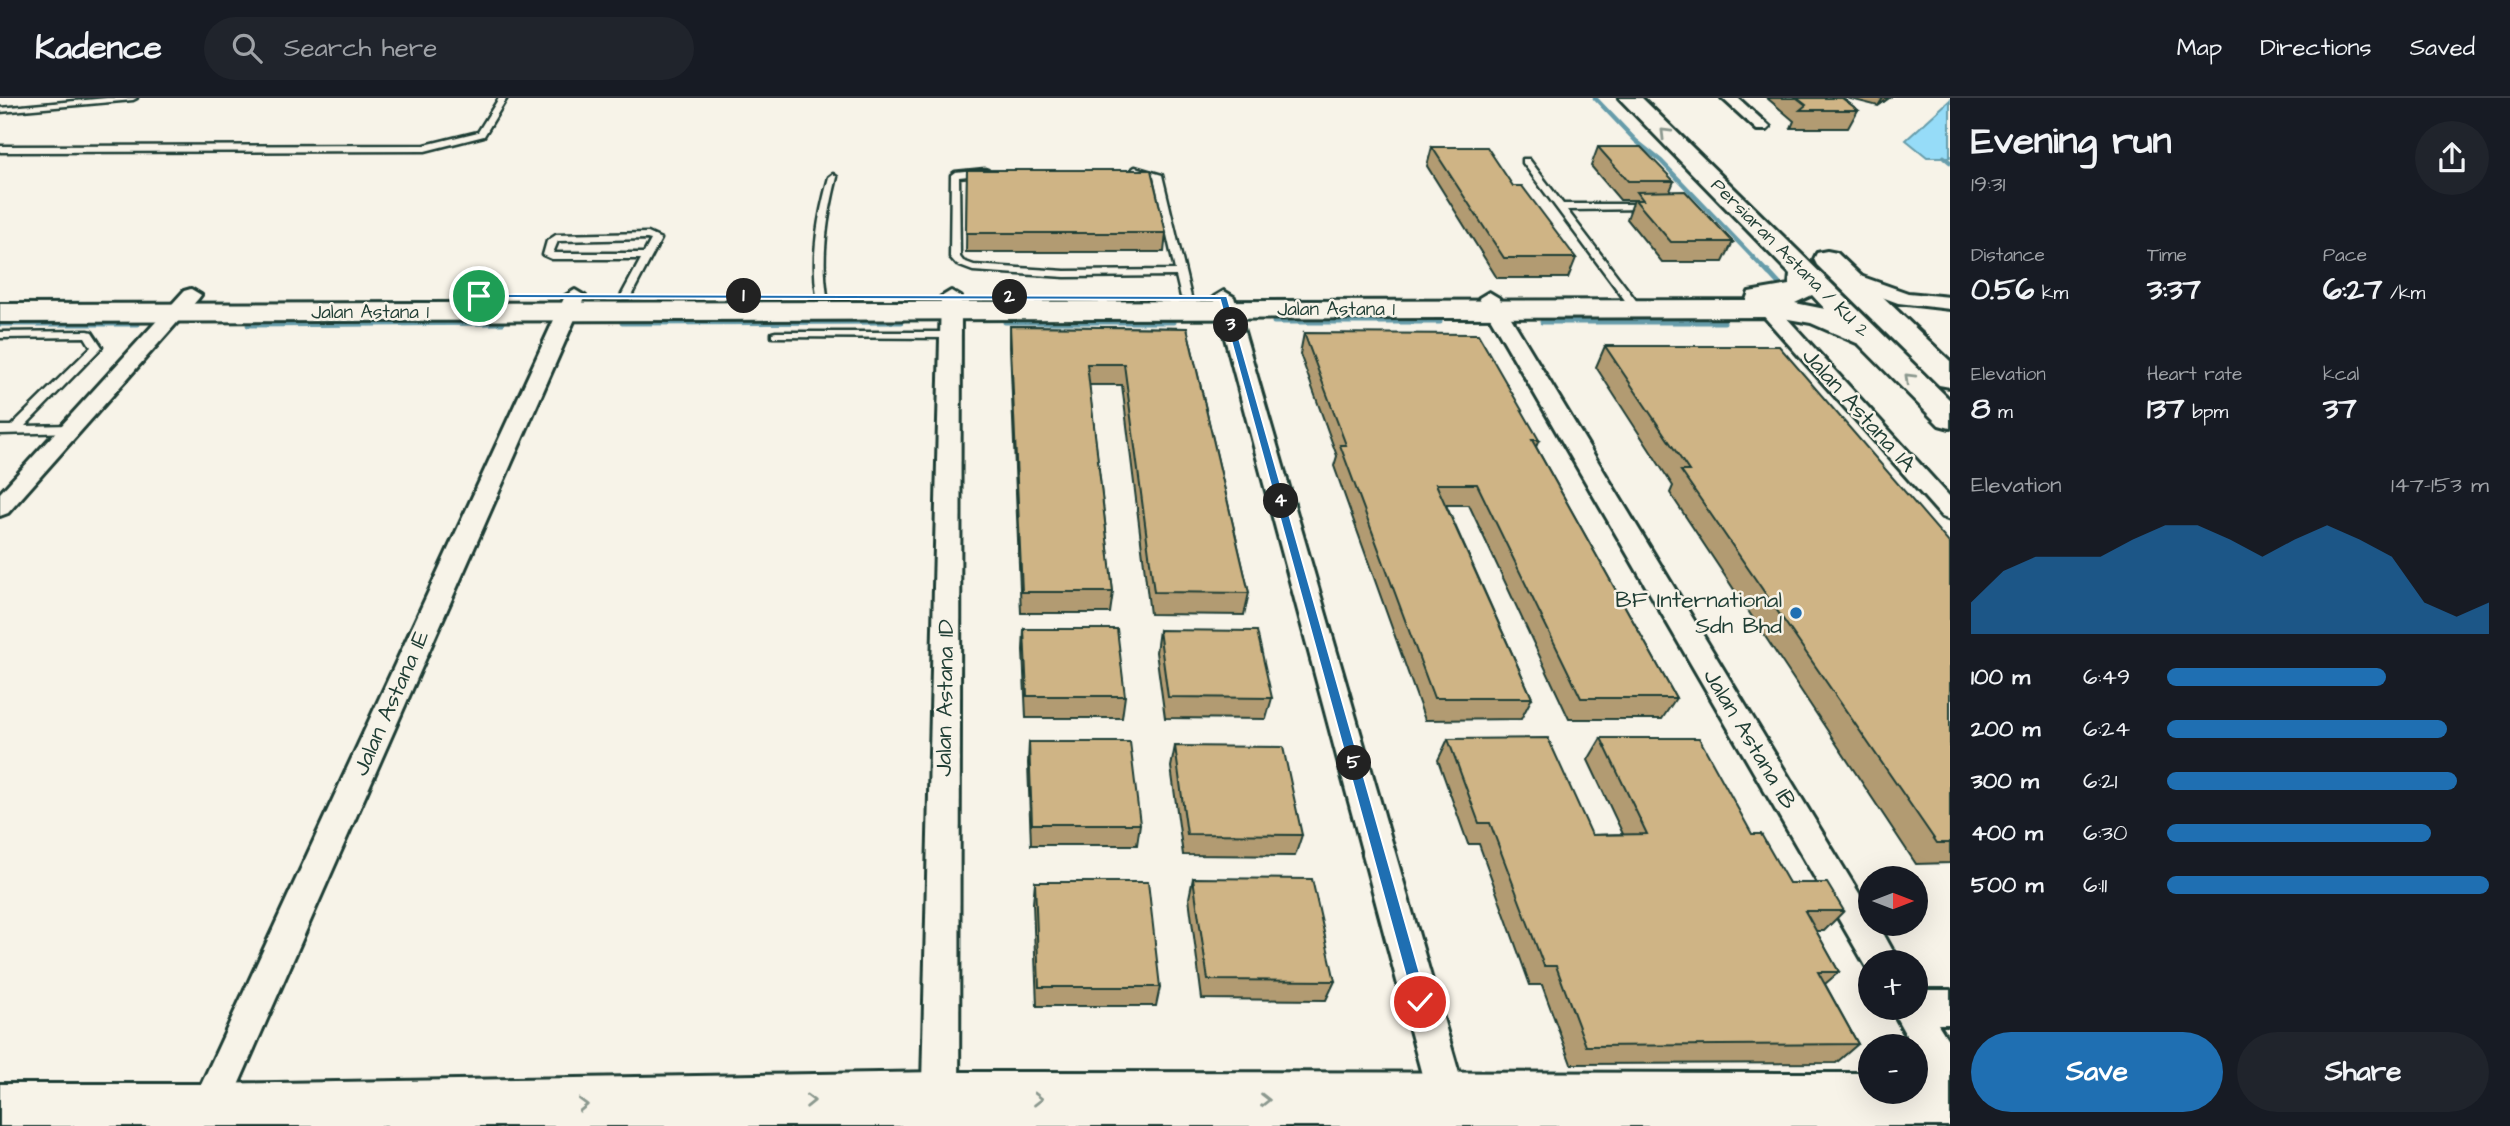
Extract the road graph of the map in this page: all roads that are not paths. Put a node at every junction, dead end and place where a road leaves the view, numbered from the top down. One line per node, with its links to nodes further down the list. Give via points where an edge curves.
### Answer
1 (134, 98): 5 (lane)
2 (503, 98): 7 (lane, via 481,134 425,148)
3 (1630, 98): 16 (street, Persiaran Astana / KU 2, one-way to 3)
4 (1729, 98): 6 (street)
5 (0, 110)
6 (1762, 127)
7 (0, 149)
8 (1722, 156): 17 (street, Persiaran Astana / KU 2)
9 (1526, 161): 14 (lane)
10 (1127, 170): 18 (lane, via 1158,175)
11 (995, 172): 18 (lane, via 955,175 955,257 960,263 973,268)
12 (833, 177): 21 (lane, via 818,233 816,263)
13 (1665, 206): 14 (lane)
14 (1561, 207): 23 (lane)
15 (647, 256): 15 (lane, via 656,239 648,236 556,238 548,255); 20 (lane)
16 (1804, 271): 23 (street, Jalan Astana 1, via 1803,289 1785,297); 35 (street, Persiaran Astana / KU 2)
17 (1846, 277): 24 (street); 34 (street, Persiaran Astana / KU 2)
18 (1183, 285): 28 (street, Jalan Astana 1); 31 (street, Jalan Astana 1)
19 (0, 296): 26 (street, Jalan Astana 1)
20 (626, 296): 21 (street, Jalan Astana 1); 27 (street, Jalan Astana 1)
21 (822, 296): 31 (street, Jalan Astana 1)
22 (1492, 303): 23 (street, Jalan Astana 1); 28 (street, Jalan Astana 1); 43 (street, Jalan Astana 1B)
23 (1633, 303): 29 (street, Jalan Astana 1)
24 (1926, 303): 25 (street); 34 (street, via 1907,307 1896,316)
25 (1950, 303)
26 (183, 304): 27 (street, Jalan Astana 1); 30 (street, Jalan Astana 1); 39 (street)
27 (571, 304): 31 (street, Jalan Astana 1); 51 (street, Jalan Astana 1E)
28 (1225, 304): 31 (street, Jalan Astana 1); 49 (street)
29 (1767, 308): 35 (street, Jalan Astana 1, via 1819,316); 42 (street, Jalan Astana 1A)
30 (0, 313)
31 (950, 314): 33 (lane); 52 (street, Jalan Astana 1D)
32 (0, 335): 38 (lane, via 88,334 97,347)
33 (776, 335)
34 (1908, 337): 36 (street, Persiaran Astana / KU 2)
35 (1868, 338): 37 (street, Persiaran Astana / KU 2, one-way to 35)
36 (1950, 377)
37 (1950, 418)
38 (15, 429): 39 (lane); 40 (lane)
39 (71, 429): 41 (street)
40 (0, 430)
41 (0, 508)
42 (1950, 512)
43 (1875, 950)
44 (1928, 1007): 45 (street)
45 (1950, 1007)
46 (1916, 1020): 47 (street)
47 (1950, 1077)
48 (1950, 1100): 49 (street)
49 (1448, 1101): 52 (street, one-way to 49)
50 (0, 1111): 51 (street)
51 (208, 1111): 52 (street, one-way to 52)
52 (940, 1112)

